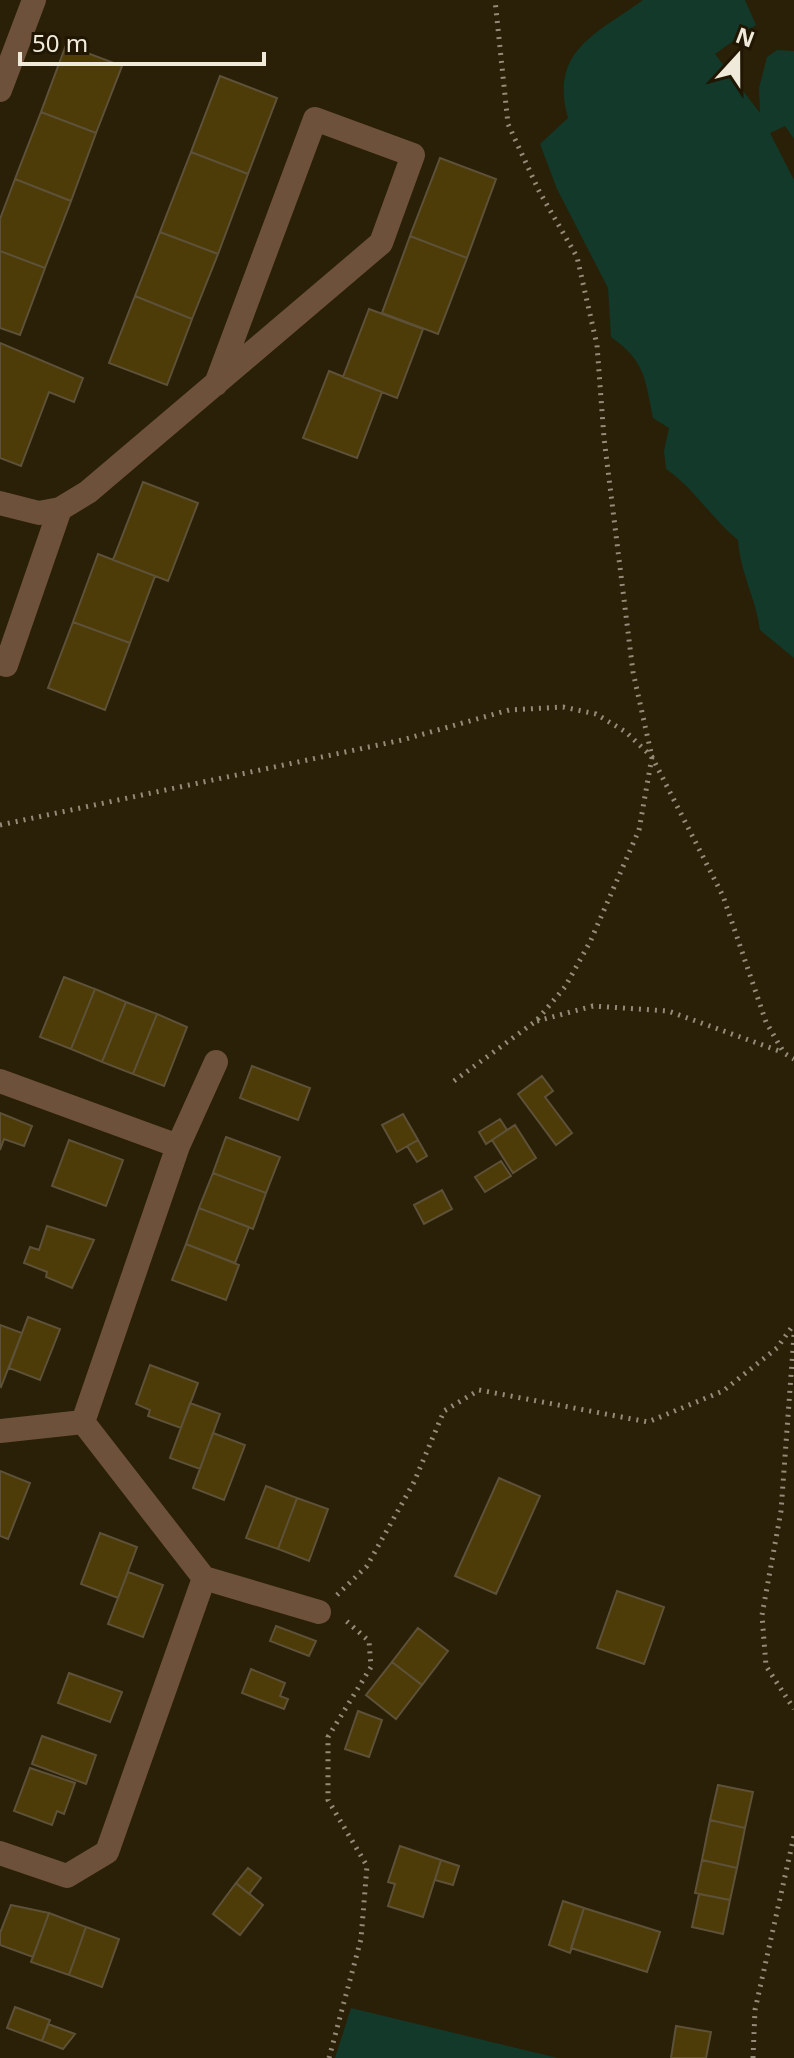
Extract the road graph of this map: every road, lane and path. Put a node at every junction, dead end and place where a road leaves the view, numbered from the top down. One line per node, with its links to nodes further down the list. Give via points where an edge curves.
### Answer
1 (34, 0): 3 (street)
2 (495, 0): 8 (path, via 508,124 577,257 597,345 633,672)
3 (0, 90)
4 (216, 384): 4 (street, via 381,243 413,155 315,119); 6 (street, via 88,492)
5 (0, 503): 6 (street, via 39,513)
6 (60, 509): 7 (street)
7 (6, 665)
8 (652, 757): 9 (path, via 596,714 563,707 509,710 402,740); 10 (path, via 639,830 612,896 565,987); 11 (path, via 723,896 766,1022)
9 (0, 825)
10 (536, 1021): 11 (path, via 593,1006 668,1011); 15 (path)
11 (784, 1053): 12 (path)
12 (794, 1059)
13 (216, 1062): 16 (street)
14 (0, 1081): 16 (street)
15 (454, 1081)
16 (178, 1146): 19 (street)
17 (794, 1324): 22 (path, via 777,1348 723,1391 648,1422 479,1390 444,1411 414,1482 367,1566)
18 (794, 1335): 23 (path, via 781,1511 762,1615 766,1666)
19 (83, 1422): 20 (street); 21 (street)
20 (0, 1431)
21 (204, 1578): 22 (street); 25 (street, via 107,1852 67,1876)
22 (319, 1612): 26 (path, via 347,1620 369,1641 371,1667 328,1737 328,1800 367,1866 361,1939)
23 (794, 1709)
24 (794, 1836): 27 (path, via 755,2010)
25 (0, 1853)
26 (329, 2058)
27 (753, 2058)

